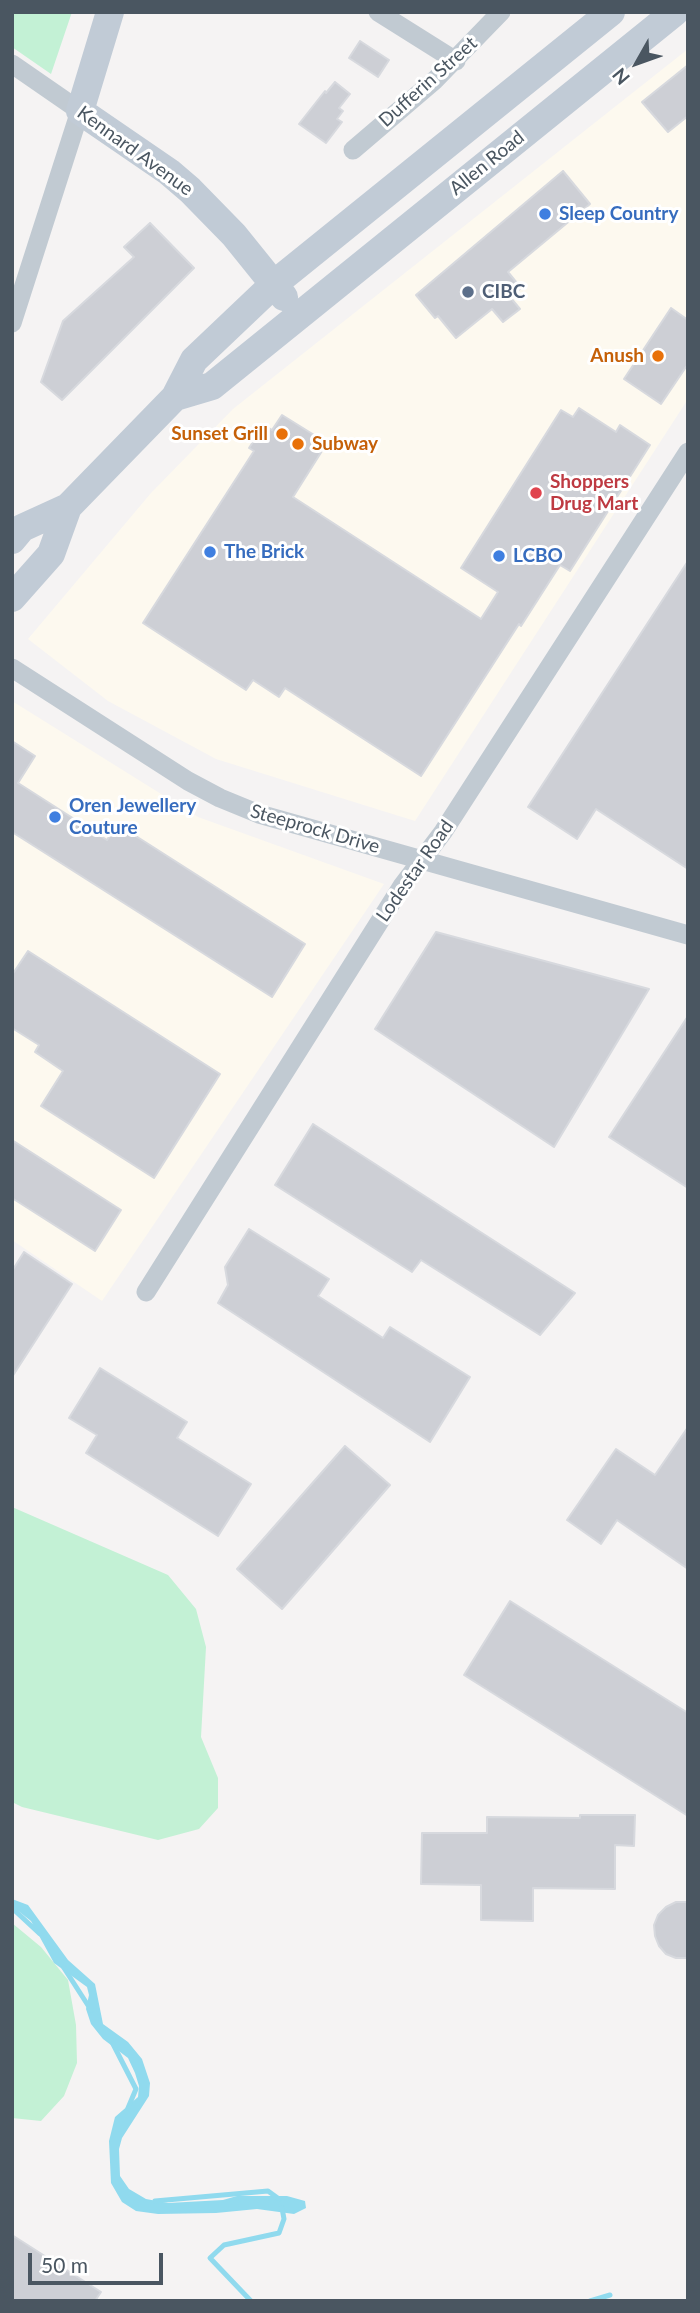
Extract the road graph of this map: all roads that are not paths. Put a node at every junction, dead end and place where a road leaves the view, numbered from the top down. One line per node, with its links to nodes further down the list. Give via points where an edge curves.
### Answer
1 (110, 12): 8 (main road)
2 (377, 12): 6 (street)
3 (501, 12): 6 (street, Dufferin Street)
4 (611, 12): 10 (main road, Allen Road)
5 (675, 12): 11 (main road, Allen Road)
6 (456, 61): 9 (street, Dufferin Street)
7 (12, 64): 8 (street, Kennard Avenue)
8 (80, 111): 10 (main road, Kennard Avenue, via 190,190); 12 (street)
9 (353, 150)
10 (274, 284): 11 (main road, Kennard Avenue); 13 (main road, via 194,360)
11 (300, 315): 13 (main road, via 212,386)
12 (12, 323)
13 (175, 397): 15 (main road)
14 (688, 452): 19 (street, Lodestar Road)
15 (68, 507): 16 (main road, via 22,528); 17 (main road, via 51,554)
16 (12, 540)
17 (12, 598)
18 (12, 668): 19 (street, Steeprock Drive, via 220,798 259,814)
19 (421, 860): 20 (street, Steeprock Drive); 21 (street, Lodestar Road)
20 (688, 935)
21 (146, 1292)

